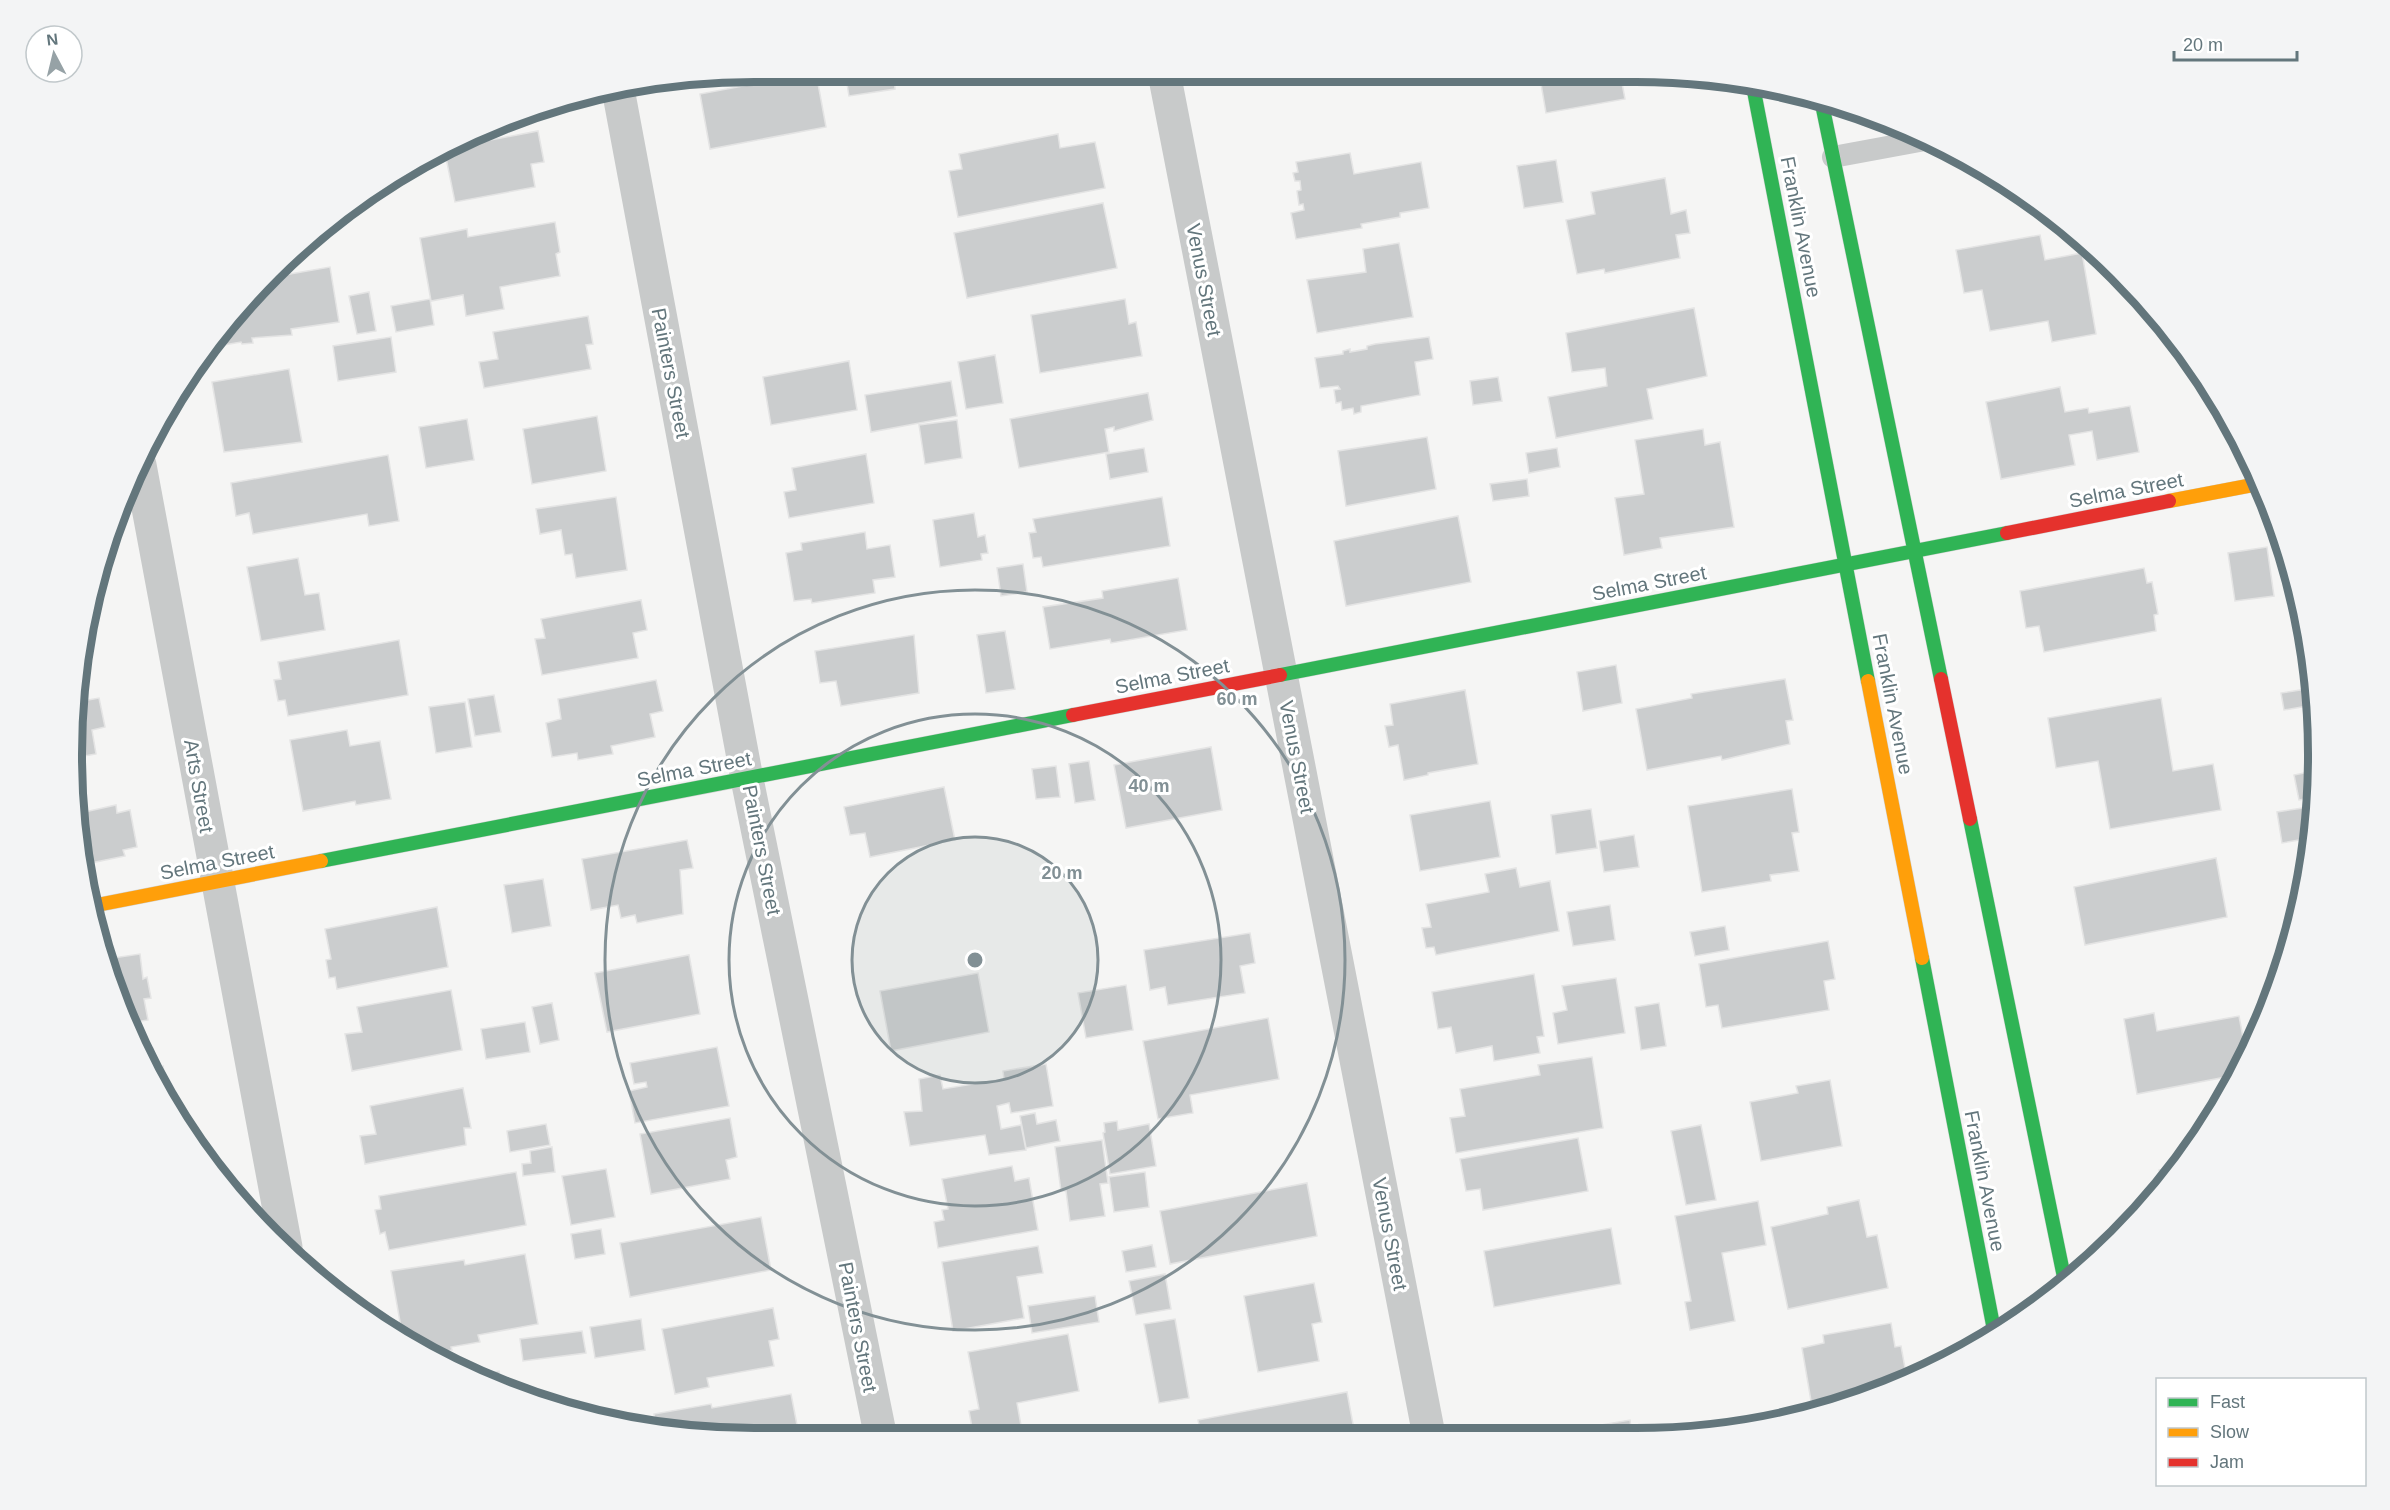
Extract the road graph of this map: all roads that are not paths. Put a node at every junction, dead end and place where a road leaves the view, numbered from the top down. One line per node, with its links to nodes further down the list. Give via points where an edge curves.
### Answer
1 (1166, 82): 11 (street, Venus Street)
2 (1754, 93): 10 (street, Franklin Avenue)
3 (619, 96): 12 (street, Painters Street)
4 (1823, 109): 6 (street)
5 (1911, 143): 6 (lane)
6 (1833, 157): 9 (street)
7 (143, 479): 13 (street, Arts Street)
8 (2250, 485): 9 (street, Selma Street)
9 (1913, 551): 10 (street, Selma Street); 16 (street)
10 (1846, 564): 11 (street, Selma Street); 17 (street, Franklin Avenue)
11 (1281, 675): 12 (street, Selma Street); 19 (street, Venus Street)
12 (747, 778): 13 (street, Selma Street); 18 (street, Painters Street)
13 (217, 882): 14 (street, Selma Street); 15 (street, Arts Street)
14 (99, 905)
15 (284, 1235)
16 (2063, 1273)
17 (1993, 1324)
18 (879, 1428)
19 (1427, 1428)

